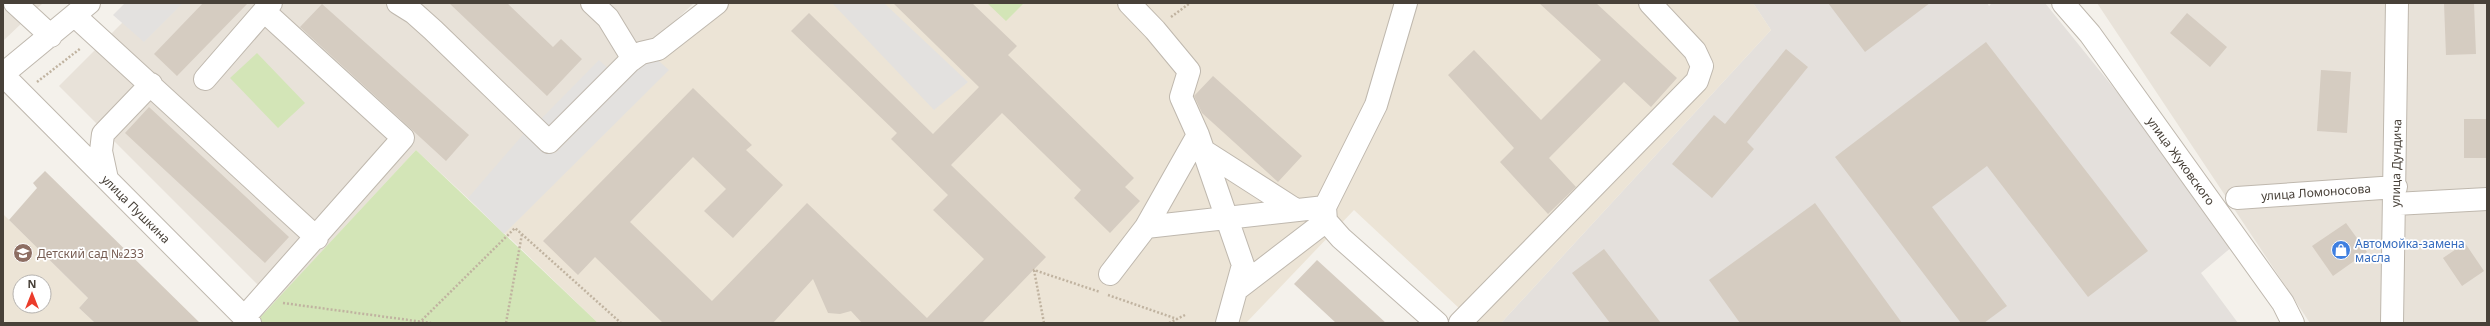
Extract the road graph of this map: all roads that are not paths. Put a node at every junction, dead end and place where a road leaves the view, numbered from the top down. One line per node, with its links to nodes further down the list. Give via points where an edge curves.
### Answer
1 (15, 3): 12 (street)
2 (592, 3): 13 (street, via 608,18)
3 (717, 3): 13 (street, via 658,49 641,53)
4 (1129, 3): 17 (street, via 1189,71 1181,97)
5 (1406, 3): 23 (street, via 1376,105)
6 (1650, 3): 32 (street, via 1694,51 1702,66 1697,81)
7 (2064, 3): 33 (street, улица Жуковского, via 2090,34 2283,304)
8 (2397, 3): 19 (street, улица Дундича)
9 (400, 4): 13 (street, via 433,30 549,142)
10 (268, 7): 15 (street); 26 (street, via 403,138)
11 (82, 9): 12 (street); 16 (street)
12 (51, 36): 14 (street)
13 (633, 59)
14 (3, 74): 18 (street, улица Пушкина)
15 (205, 79)
16 (150, 84): 18 (street, via 103,134 101,151); 26 (street)
17 (1201, 143): 22 (street); 24 (street); 25 (street)
18 (107, 179): 29 (street, улица Пушкина)
19 (2396, 196): 20 (street, улица Ломоносова); 21 (street, улица Ломоносова); 34 (street, улица Дундича)
20 (2237, 198)
21 (2487, 198)
22 (1296, 210): 23 (street); 24 (street)
23 (1325, 214): 28 (street); 31 (street, via 1341,238)
24 (1228, 218): 25 (street); 28 (street, via 1243,266)
25 (1146, 227): 27 (street)
26 (316, 238): 29 (street)
27 (1110, 274)
28 (1236, 290): 30 (street)
29 (250, 317)
30 (1227, 323)
31 (1437, 323)
32 (1460, 323)
33 (2293, 323)
34 (2392, 323)

